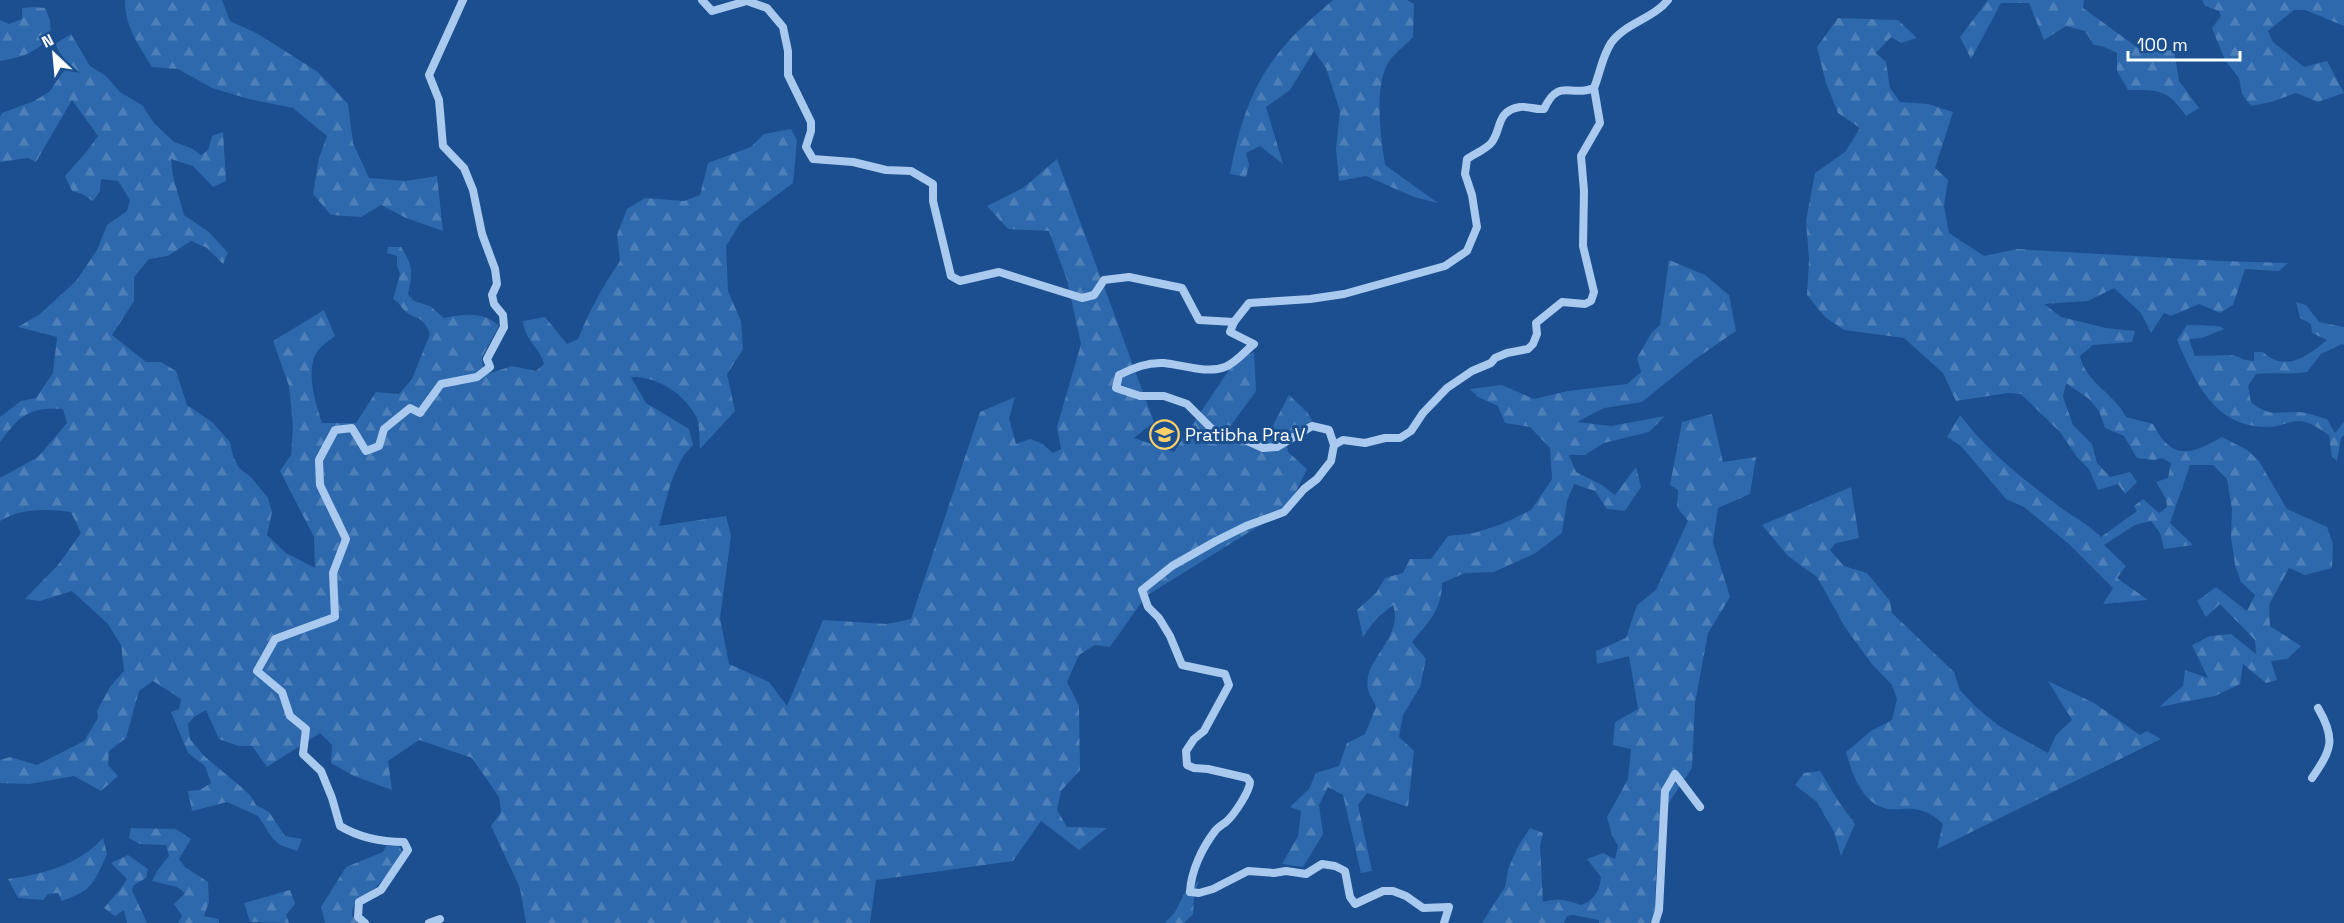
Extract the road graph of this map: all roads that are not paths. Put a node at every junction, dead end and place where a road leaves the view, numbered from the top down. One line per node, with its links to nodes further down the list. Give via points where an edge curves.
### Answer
1 (463, 0): 11 (street, via 429,75 439,100 443,146 464,168 473,190 482,234 495,269 494,304 503,315 504,327 487,359 490,367 477,377 441,384 420,413 410,408 384,429 379,446 366,451 352,428 335,430 319,460 320,485 346,539 333,573 335,617 275,639 257,671 282,692 290,717 306,729 303,754 321,771 340,826 381,842 404,842 408,850 381,890 359,902 358,917)
2 (702, 0): 5 (street, via 712,11 747,1 767,8 783,27 788,75 811,122 806,147 813,159 853,162 886,171 911,171 933,184 933,201 951,276 960,282 999,272 1082,298 1094,295 1104,280 1129,277 1182,288 1199,320)
3 (1668, 0): 4 (street, via 1660,10 1612,42)
4 (1594, 88): 5 (street, via 1584,92 1562,89 1554,93 1544,109 1523,107 1500,118 1491,143 1467,159 1465,174 1477,227 1467,251 1445,266 1344,294 1249,303); 6 (street, via 1600,123 1581,156 1583,246 1594,292 1591,301 1562,303 1536,323 1537,334 1528,349 1507,353 1447,388 1411,431 1400,438 1365,443 1343,440)
5 (1234, 322): 6 (street, via 1230,332 1254,344 1224,368 1144,364 1119,375 1116,388 1187,404 1212,429 1263,448 1277,447 1312,426 1329,430)
6 (1334, 445): 13 (street, via 1331,461 1284,512 1216,541 1172,566 1142,590 1148,607 1170,636 1182,665 1226,674 1228,686 1204,731 1186,751 1187,765 1247,778 1250,782 1248,794 1232,816 1216,829 1191,876 1190,892 1213,889 1248,871 1306,874 1322,864 1345,871 1355,904 1383,891 1393,891 1423,908 1449,908)
7 (2318, 708): 8 (street, via 2330,732 2331,745)
8 (2312, 778)
9 (1700, 807): 14 (street, via 1675,774 1665,791 1659,910)
10 (440, 919): 12 (street)
11 (364, 923)
12 (429, 923)
13 (1444, 923)
14 (1655, 923)

